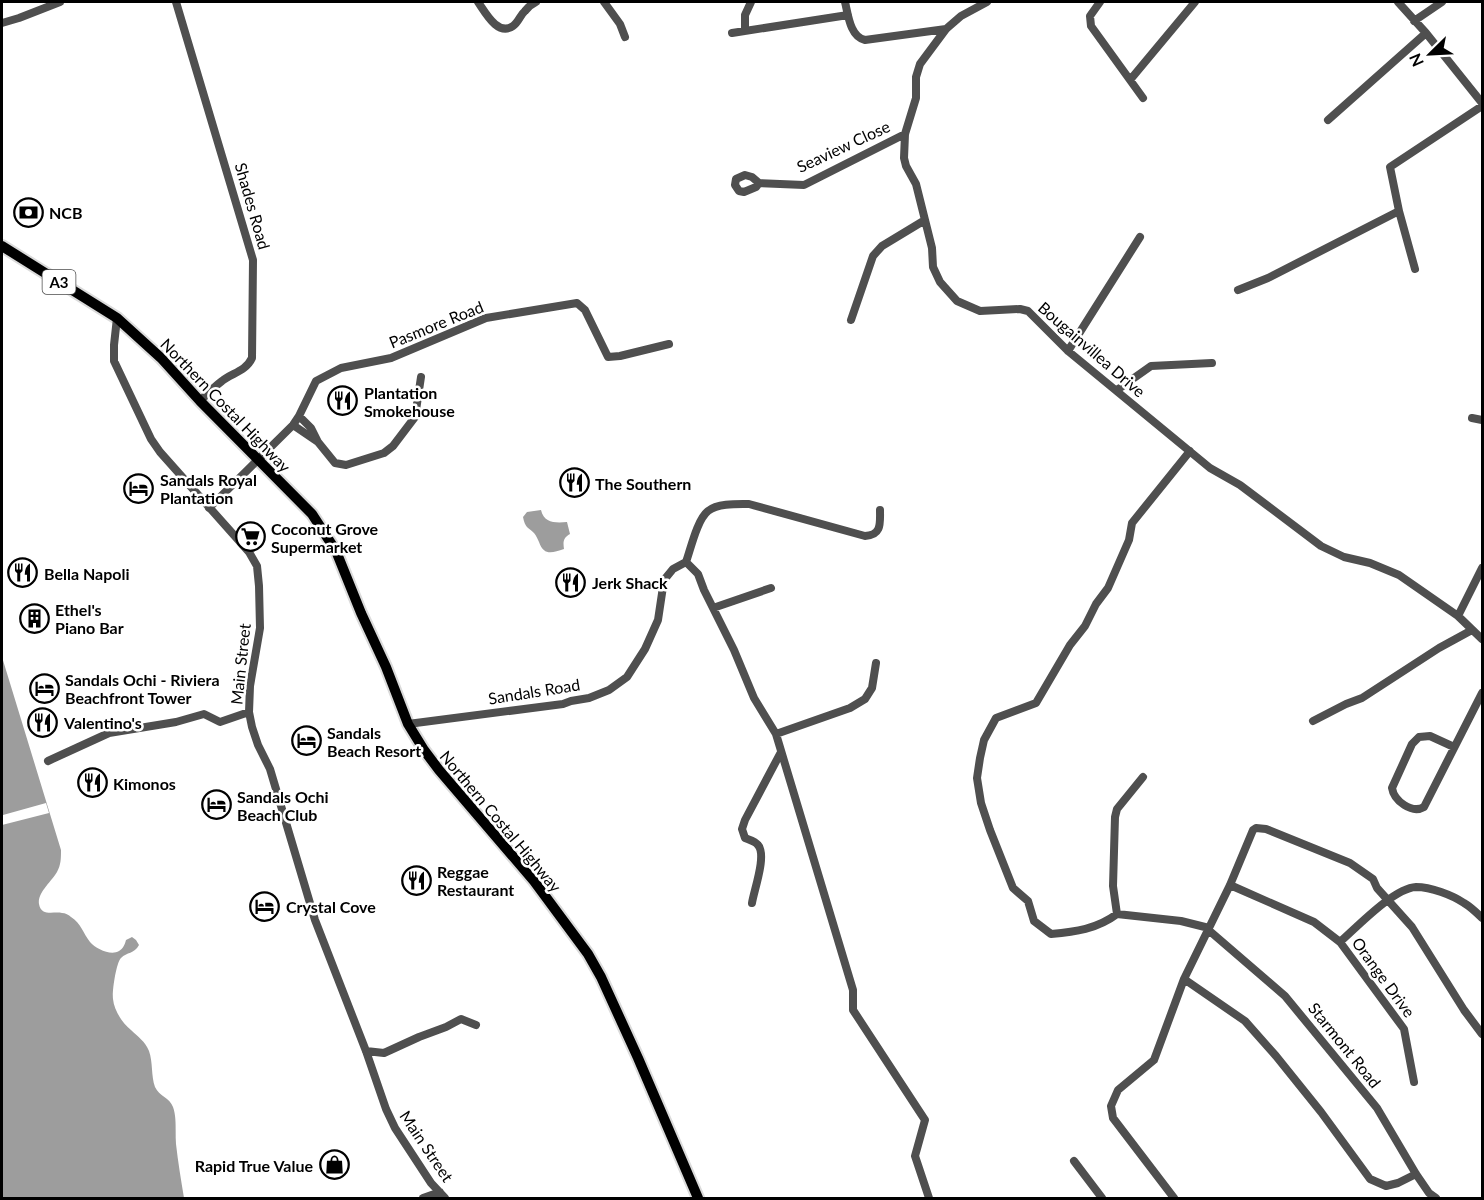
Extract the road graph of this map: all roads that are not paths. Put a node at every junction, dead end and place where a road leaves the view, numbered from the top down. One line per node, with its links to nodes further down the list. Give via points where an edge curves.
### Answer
1 (60, 2): 15 (street)
2 (177, 2): 40 (street, Shades Road, via 253,260 252,358)
3 (478, 2): 4 (street, via 492,22 506,28 515,25)
4 (536, 2)
5 (604, 2): 20 (street)
6 (751, 2): 17 (street, via 745,15)
7 (845, 2): 13 (street)
8 (987, 2): 16 (street, Bougainvillea Drive)
9 (1100, 2): 21 (street, via 1090,16 1091,26)
10 (1195, 2): 21 (street)
11 (1398, 2): 14 (street)
12 (1442, 2): 14 (street)
13 (848, 15): 16 (street, via 854,32 865,40); 17 (street)
14 (1414, 21): 19 (street)
15 (2, 23)
16 (946, 29): 25 (street, Bougainvillea Drive, via 920,64 916,98)
17 (746, 31): 18 (street)
18 (732, 33)
19 (1426, 33): 23 (street); 24 (street)
20 (625, 37)
21 (1130, 80): 22 (street)
22 (1143, 98)
23 (1482, 105): 27 (street, via 1390,167)
24 (1328, 120)
25 (905, 134): 26 (street, Seaview Close, via 804,184); 28 (street, Bougainvillea Drive, via 904,158 916,184)
26 (759, 183)
27 (1398, 211): 31 (street); 32 (street)
28 (925, 220): 34 (street, via 882,246 873,256); 36 (street, Bougainvillea Drive, via 933,267 957,301 980,311 1028,311)
29 (1140, 237): 36 (street)
30 (2, 246): 33 (main road, A3)
31 (1415, 269)
32 (1238, 290)
33 (117, 318): 40 (main road, Northern Costal Highway / A3); 48 (street, Main Street, via 114,361 151,439)
34 (851, 320)
35 (669, 344): 41 (street, Pasmore Road, via 608,357 585,309 577,303 486,318 391,358 341,368 316,381)
36 (1068, 351): 39 (street, Bougainvillea Drive)
37 (1212, 363): 39 (street, via 1151,366)
38 (421, 377): 45 (street, via 415,417 384,453 346,465 335,463)
39 (1117, 390): 46 (street, Bougainvillea Drive)
40 (200, 401): 47 (main road, Northern Costal Highway / A3)
41 (299, 416): 44 (street, Pasmore Road); 45 (street)
42 (1472, 418): 43 (street)
43 (1482, 420)
44 (292, 425): 45 (street); 47 (street, Pasmore Road)
45 (318, 442)
46 (1190, 451): 54 (street, Bougainvillea Drive, via 1321,546 1399,575); 70 (street, via 1132,523 1129,540 1108,588 1036,703 996,718 980,758 977,778 990,830 1013,888 1028,901 1034,921 1051,934 1071,933 1095,927)
47 (257, 459): 48 (street, Pasmore Road); 61 (main road, Northern Costal Highway / A3, via 312,514 336,551)
48 (209, 508): 59 (street, Main Street, via 257,566 260,628)
49 (880, 510): 50 (street, via 877,531 865,536 749,504 721,506 710,509 701,520)
50 (686, 562): 53 (street, via 698,574); 61 (street, Sandals Road, via 673,568 664,580 658,620 645,649 627,677 609,690 563,704)
51 (1482, 568): 54 (street)
52 (771, 588): 53 (street)
53 (713, 608): 62 (street, via 754,698)
54 (1458, 616): 55 (street, Bougainvillea Drive)
55 (1472, 630): 56 (street, Bougainvillea Drive); 60 (street, via 1362,698)
56 (1482, 639)
57 (876, 663): 62 (street, via 866,699)
58 (1482, 693): 63 (street)
59 (249, 712): 65 (street, via 220,722 204,714 109,733); 78 (street, Main Street, via 315,920)
60 (1313, 721)
61 (408, 724): 84 (main road, Northern Costal Highway / A3, via 438,771 534,880 588,954)
62 (776, 734): 64 (street)
63 (1454, 747): 63 (street, via 1424,807 1415,810 1398,801 1392,788 1415,740 1430,736)
64 (781, 752): 69 (street, via 742,829 745,838 757,843 761,850); 85 (street, via 853,990 853,1011 925,1120 915,1156)
65 (48, 761)
66 (1143, 777): 70 (street, via 1115,817 1113,886)
67 (1230, 885): 68 (street, via 1257,828 1350,863 1373,879); 72 (street); 73 (street, Orange Drive, via 1314,922)
68 (1388, 900): 71 (street, via 1415,887 1431,890 1465,903); 73 (street); 76 (street, via 1412,927)
69 (752, 903)
70 (1117, 914): 72 (street, via 1181,921)
71 (1482, 918)
72 (1208, 930): 74 (street); 81 (street, Starmont Road, via 1285,996 1377,1108)
73 (1340, 942): 79 (street, Orange Drive, via 1404,1029)
74 (1184, 979): 81 (street, via 1245,1021 1321,1112 1370,1179 1386,1186); 87 (street, via 1154,1060 1118,1090 1111,1106 1113,1118)
75 (476, 1025): 78 (street, via 461,1019 384,1053)
76 (1482, 1034): 77 (street)
77 (1482, 1041)
78 (366, 1051): 82 (street, Main Street, via 394,1128)
79 (1414, 1082)
80 (1074, 1161): 86 (street)
81 (1416, 1173): 88 (street, Starmont Road)
82 (442, 1195): 83 (street)
83 (423, 1198)
84 (698, 1198)
85 (929, 1198)
86 (1102, 1198)
87 (1174, 1198)
88 (1436, 1198)

